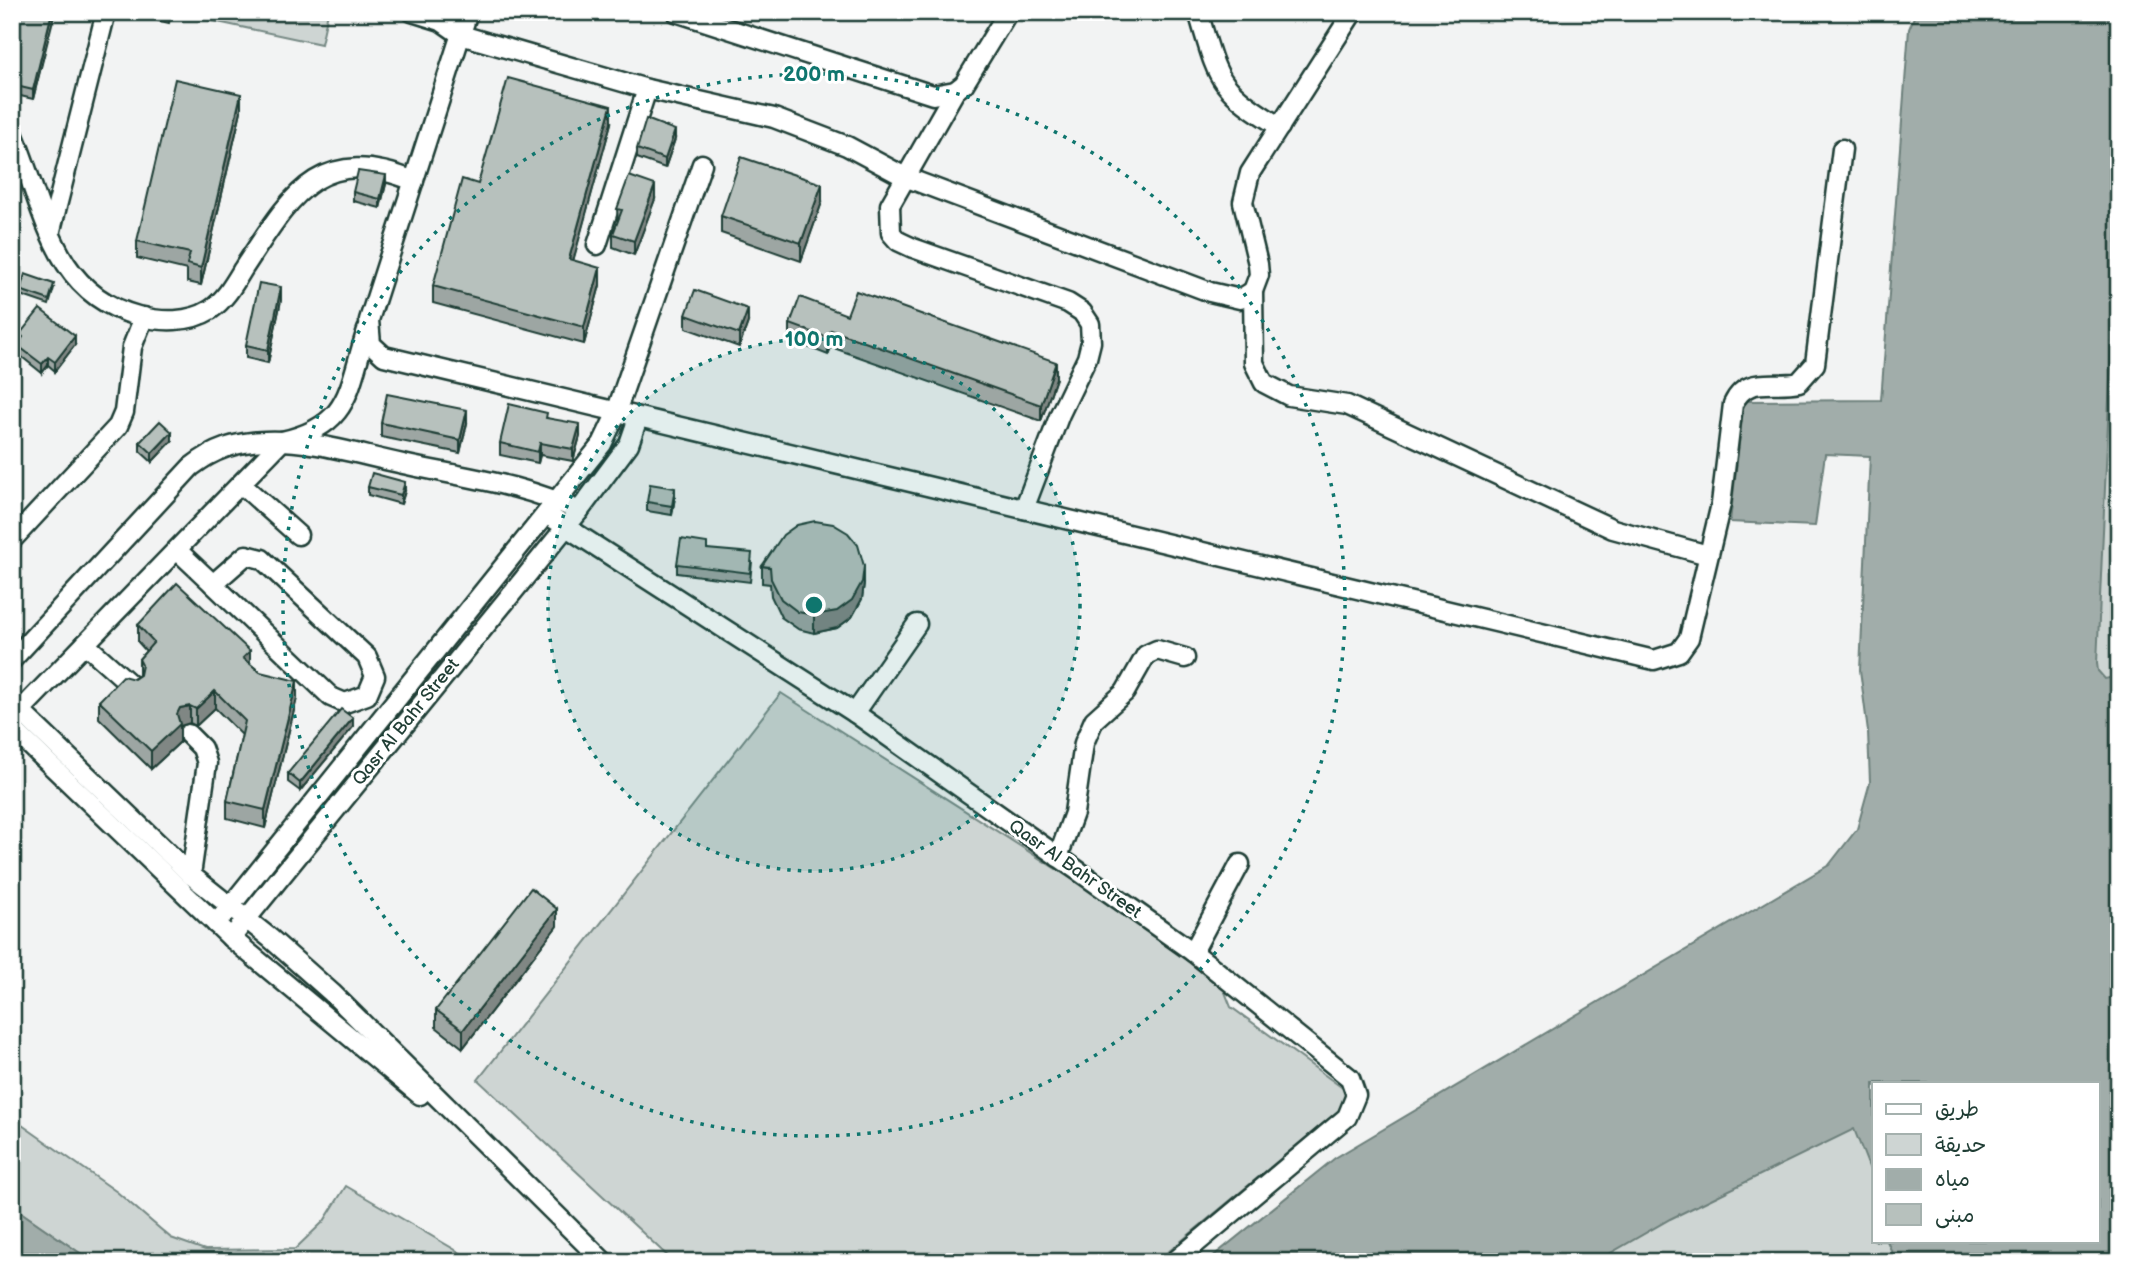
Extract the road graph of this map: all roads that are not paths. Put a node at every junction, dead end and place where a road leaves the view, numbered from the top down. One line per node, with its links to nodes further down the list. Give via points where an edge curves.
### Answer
1 (106, 12): 17 (street)
2 (412, 12): 8 (street, via 442,21)
3 (468, 12): 8 (street)
4 (676, 12): 10 (street, via 933,95)
5 (1008, 12): 10 (street, via 978,64)
6 (1198, 12): 11 (street, via 1223,84 1233,96)
7 (1353, 12): 11 (street)
8 (461, 35): 9 (street); 16 (street)
9 (647, 89): 15 (street, via 774,118 847,146); 18 (street)
10 (955, 91): 15 (street)
11 (1280, 127): 19 (street, via 1250,173 1243,202 1258,264)
12 (12, 131): 17 (street)
13 (1842, 149): 33 (street, via 1815,364 1799,382 1750,385 1737,396 1724,491)
14 (702, 164): 22 (street, Qasr Al Bahr Street)
15 (905, 177): 19 (street, via 1210,292 1240,299); 27 (street, via 890,205 889,225 898,241 1068,303 1090,324 1087,358)
16 (414, 181): 20 (street, via 367,168 340,170 315,180 285,206 217,305 190,319); 21 (street)
17 (51, 230): 20 (street, via 65,262 82,284 104,302)
18 (597, 245)
19 (1253, 291): 33 (street, via 1254,363 1264,383 1289,396 1347,405 1613,529)
20 (144, 317): 31 (street, via 132,347 118,426)
21 (367, 328): 22 (street, via 371,344 384,356); 24 (street, via 345,399 334,419 312,435)
22 (616, 412): 23 (street); 26 (street, Qasr Al Bahr Street, via 597,451)
23 (638, 418): 27 (street); 28 (street, Qasr Al Bahr Street, via 629,444)
24 (282, 441): 25 (street); 26 (street, via 531,492); 38 (street, via 232,444 197,462)
25 (241, 484): 30 (street); 32 (street)
26 (551, 507): 28 (street); 29 (street, Qasr Al Bahr Street); 44 (street, Qasr Al Bahr Street)
27 (1024, 509): 33 (street, via 1654,660 1671,656 1689,638)
28 (579, 511): 29 (street, Qasr Al Bahr Street)
29 (567, 526): 41 (street, Qasr Al Bahr Street); 45 (street, Qasr Al Bahr Street)
30 (298, 535)
31 (12, 540)
32 (177, 550): 34 (street); 36 (street)
33 (1708, 555)
34 (213, 584): 34 (street, via 331,697 353,702 371,690 374,669 367,657 262,559 240,557)
35 (917, 624): 41 (street)
36 (85, 644): 39 (street); 40 (street)
37 (1185, 657): 46 (street, via 1157,650 1146,655 1125,692 1094,720 1084,743 1074,813)
38 (12, 660)
39 (131, 685)
40 (16, 707): 48 (street)
41 (855, 713): 46 (street, Qasr Al Bahr Street)
42 (12, 728): 51 (street)
43 (188, 734): 48 (street, via 202,748 207,763)
44 (337, 774): 45 (street); 49 (street, Qasr Al Bahr Street)
45 (353, 787): 50 (street, Qasr Al Bahr Street)
46 (1058, 857): 53 (street, Qasr Al Bahr Street)
47 (1240, 864): 53 (street)
48 (191, 875): 49 (street)
49 (228, 906): 50 (street); 51 (street, Qasr Al Bahr Street)
50 (246, 920): 52 (street, Qasr Al Bahr Street); 54 (street, via 332,993)
51 (216, 924): 52 (street)
52 (231, 938): 54 (street)
53 (1194, 952): 56 (street, Qasr Al Bahr Street, via 1346,1074 1356,1095 1347,1117)
54 (491, 1151): 55 (street)
55 (604, 1262)
56 (1174, 1262)

